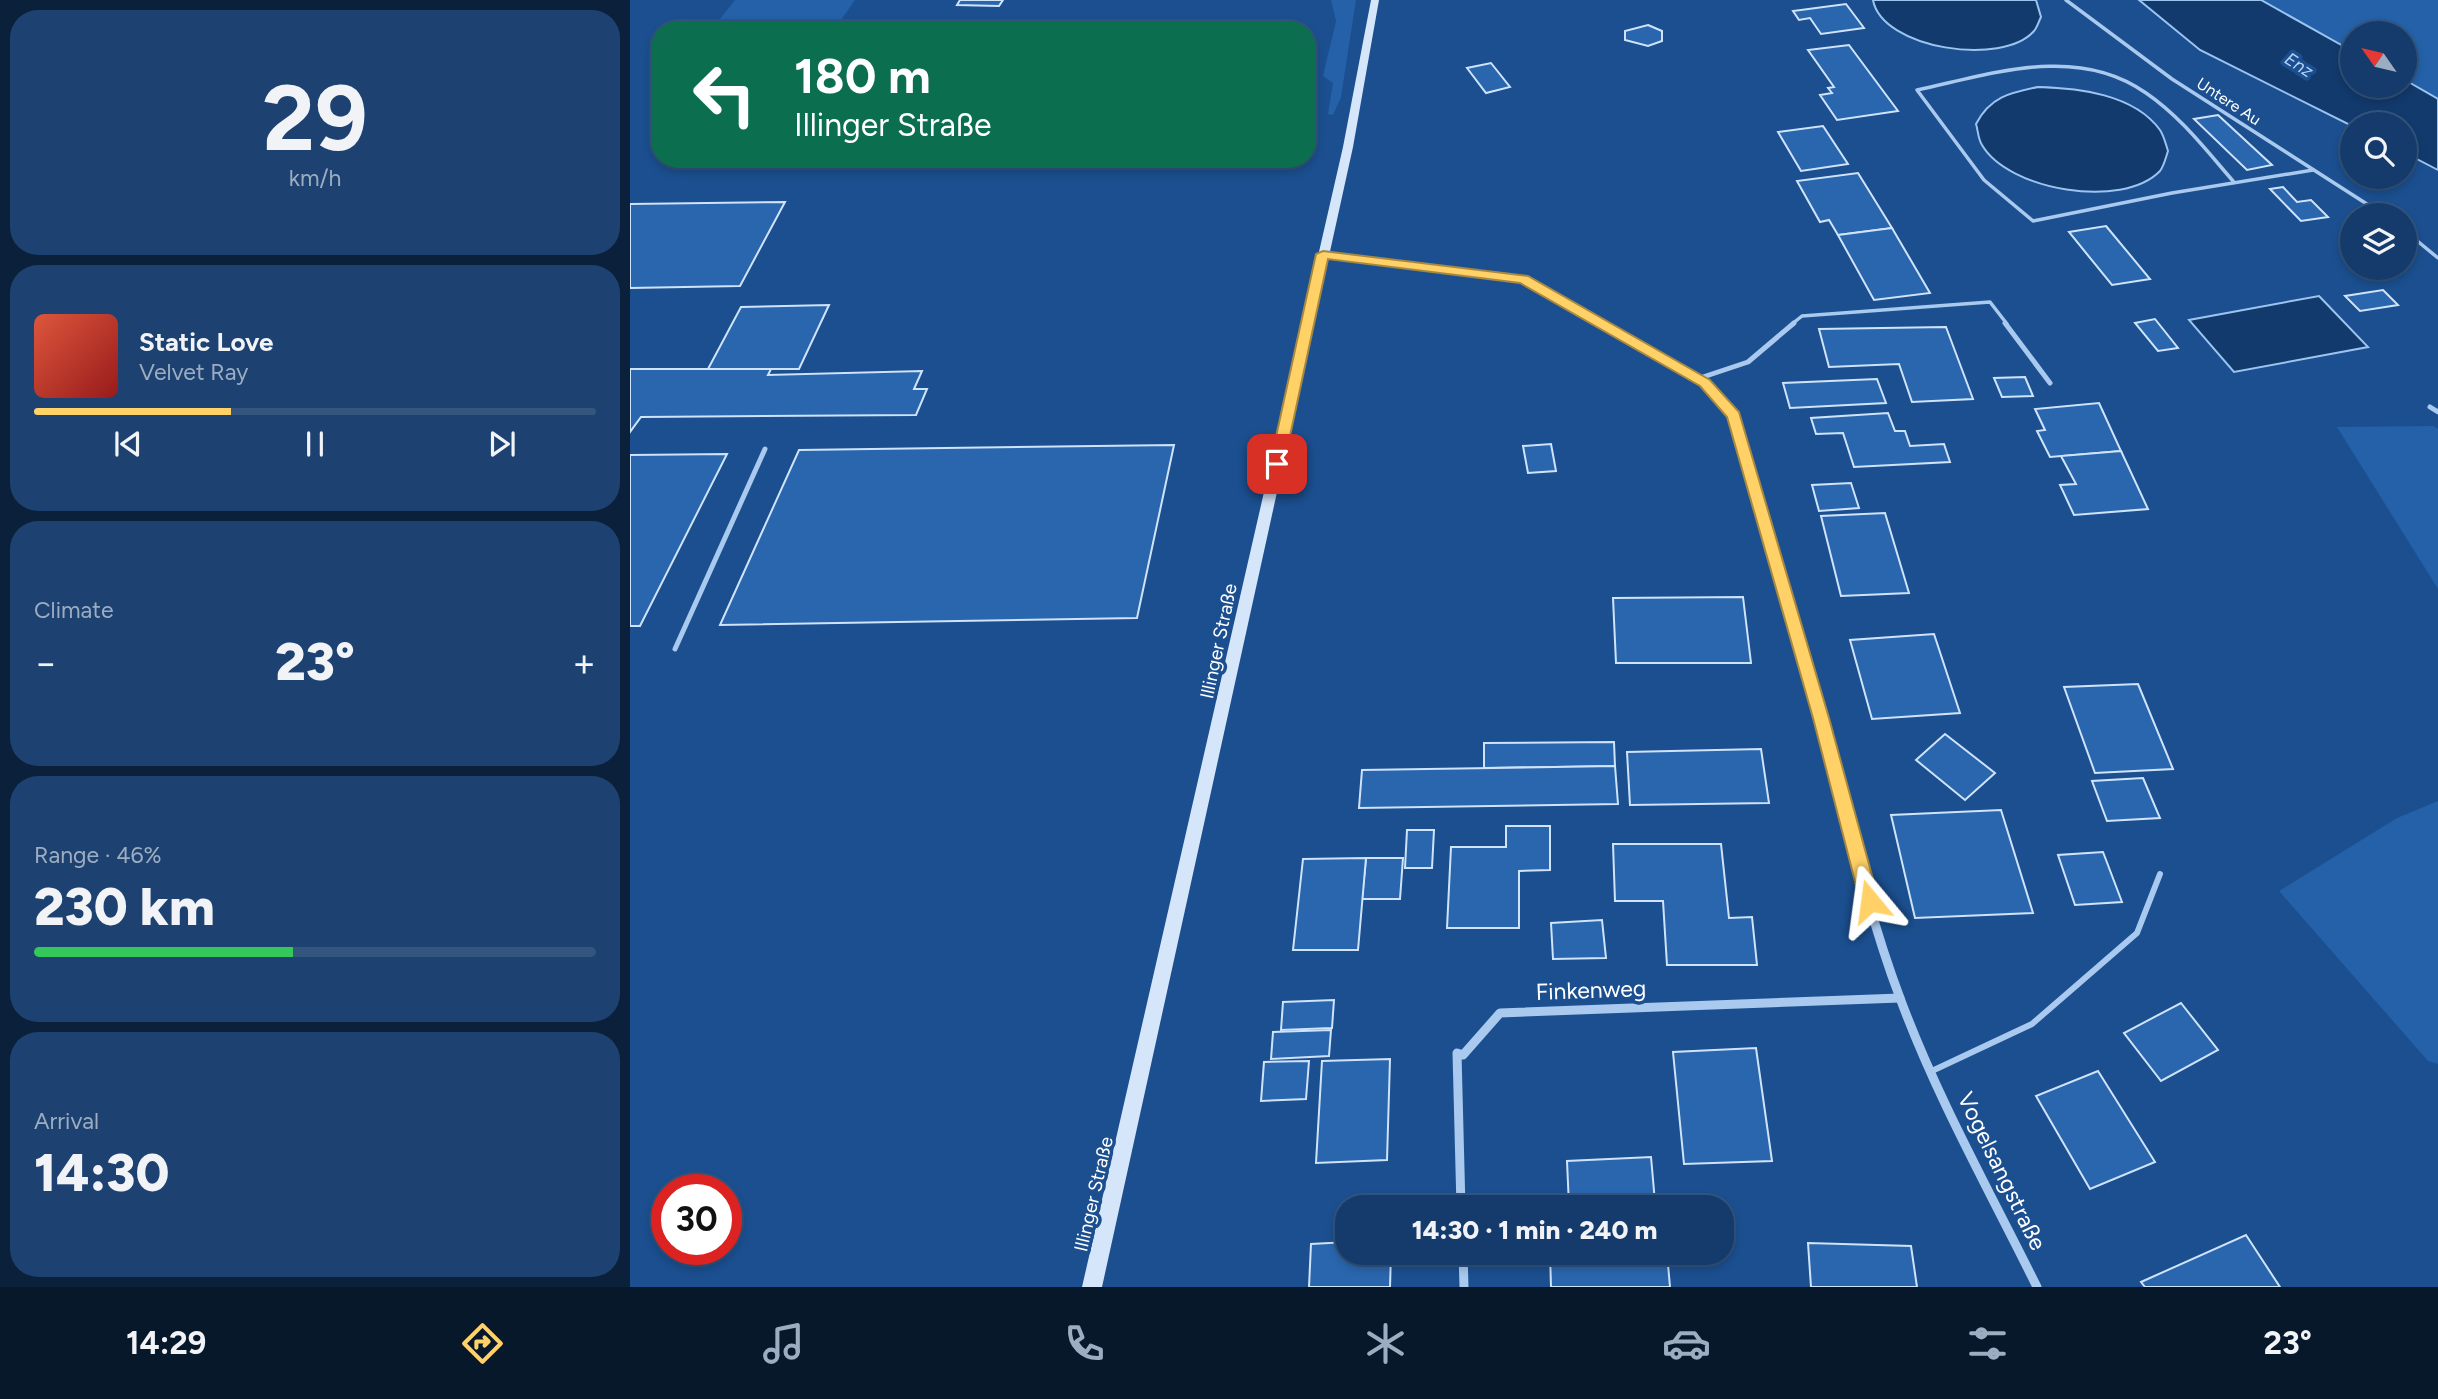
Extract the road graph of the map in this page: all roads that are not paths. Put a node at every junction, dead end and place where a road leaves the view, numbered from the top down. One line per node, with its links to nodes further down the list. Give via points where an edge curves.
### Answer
1 (2066, 0): 3 (lane, Untere Au, via 2172,79)
2 (1374, 1): 7 (street, Illinger Straße)
3 (2313, 170): 4 (lane); 5 (lane, Untere Au)
4 (2233, 181): 4 (lane, via 2033,221 1984,180 1917,90 2030,67 2068,64 2104,70 2134,84 2173,116)
5 (2365, 203)
6 (2417, 241): 8 (lane)
7 (1323, 254): 9 (street, Vogelsangstraße, via 1523,279); 20 (street, Illinger Straße)
8 (2438, 258)
9 (1697, 379): 10 (lane, via 1748,362 1802,316 1990,302); 16 (street, Vogelsangstraße, via 1734,415)
10 (2050, 383)
11 (2430, 407): 12 (lane)
12 (2438, 412)
13 (765, 449): 14 (lane)
14 (675, 649)
15 (2160, 874): 17 (lane, via 2137,933 2032,1024)
16 (1900, 998): 17 (street, Vogelsangstraße); 18 (street, Finkenweg, via 1500,1013 1463,1055 1457,1053)
17 (1934, 1070): 22 (street, Vogelsangstraße, via 1949,1110)
18 (1461, 1195)
19 (1463, 1265): 21 (street)
20 (1092, 1287)
21 (1464, 1287)
22 (2037, 1287)

